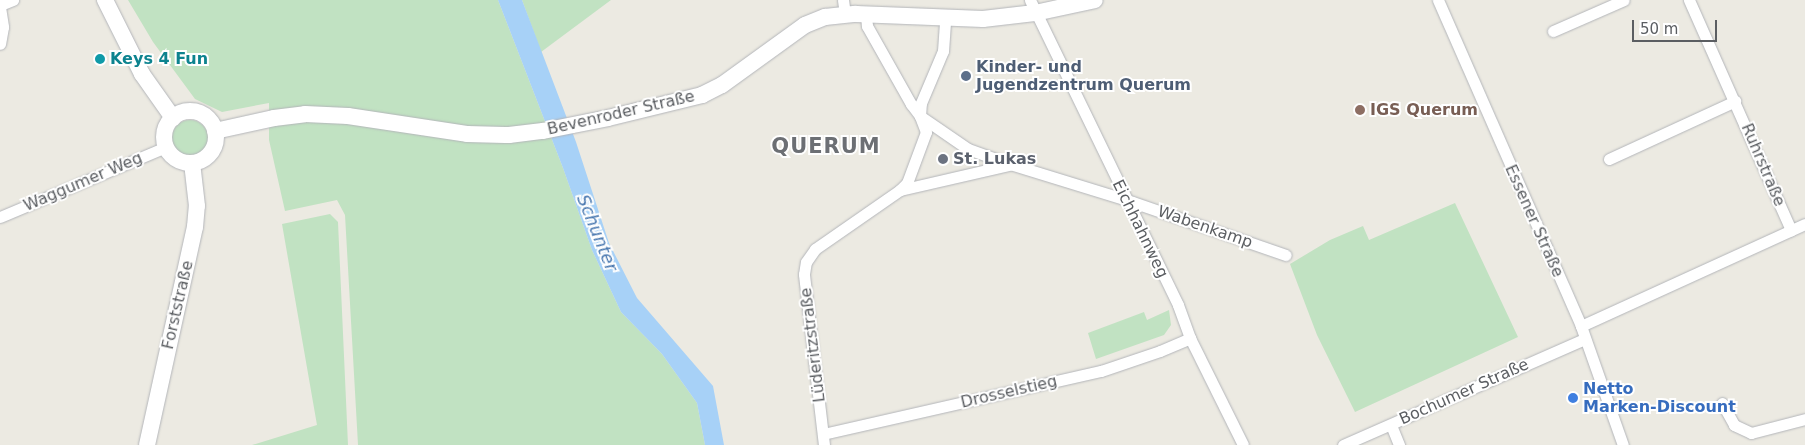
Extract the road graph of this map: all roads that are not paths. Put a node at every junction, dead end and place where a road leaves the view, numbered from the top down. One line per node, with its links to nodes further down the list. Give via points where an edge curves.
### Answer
1 (13, 0): 7 (street)
2 (105, 0): 16 (main road, via 142,74)
3 (1095, 0): 9 (main road, Bevenroder Straße)
4 (1438, 0): 28 (street, Essener Straße)
5 (1624, 0): 12 (street)
6 (1689, 0): 14 (street, Ruhrstraße)
7 (0, 6): 13 (street, via 3,27)
8 (844, 7): 10 (main road, Bevenroder Straße); 17 (main road, Bevenroder Straße, via 805,25 722,85 702,95 574,126 490,135 348,116 305,114)
9 (1032, 7): 11 (main road, Bevenroder Straße, via 984,19); 23 (street, Eichhahnweg)
10 (866, 15): 11 (main road, Bevenroder Straße); 15 (street, via 867,26)
11 (945, 19): 15 (street, via 943,51 921,103)
12 (1553, 31)
13 (0, 44)
14 (1735, 101): 19 (street); 26 (street, Ruhrstraße)
15 (920, 116): 21 (street, Wabenkamp, via 968,149); 22 (street, via 926,132 907,184)
16 (173, 118): 17 (main road, via 184,112 198,112 208,119); 18 (main road, via 165,131)
17 (215, 131): 20 (main road, via 216,142 212,152 203,160)
18 (166, 147): 20 (main road, via 174,158); 24 (street, Waggumer Weg)
19 (1609, 159)
20 (192, 163): 35 (main road, Forststraße, via 197,206 195,227)
21 (1010, 164): 22 (street); 23 (street, Wabenkamp)
22 (900, 190): 34 (street, Lüderitzstraße, via 815,249 806,262 804,274)
23 (1124, 198): 27 (street, Wabenkamp); 29 (street, Eichhahnweg, via 1178,305)
24 (0, 217)
25 (1805, 224): 26 (street)
26 (1791, 230): 28 (street)
27 (1286, 256)
28 (1581, 326): 30 (street, Essener Straße)
29 (1190, 338): 34 (street, Drosselstieg, via 1101,371); 36 (street, Eichhahnweg)
30 (1586, 339): 33 (street, Bochumer Straße); 39 (street, Essener Straße)
31 (1722, 403): 32 (street, via 1734,425 1751,433)
32 (1805, 419)
33 (1391, 425): 37 (street, Bochumer Straße); 38 (street)
34 (824, 440)
35 (147, 445)
36 (1243, 445)
37 (1343, 445)
38 (1399, 445)
39 (1623, 445)

